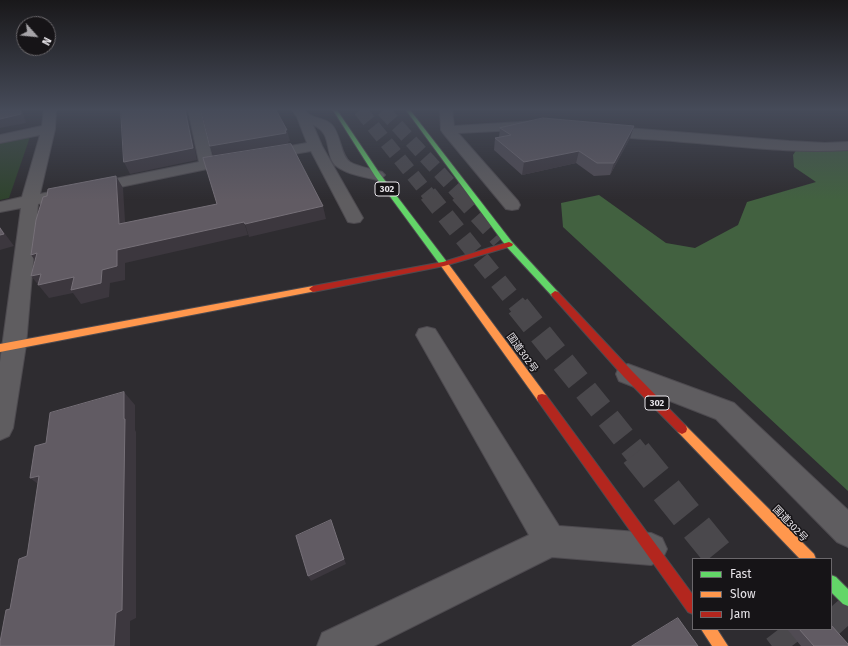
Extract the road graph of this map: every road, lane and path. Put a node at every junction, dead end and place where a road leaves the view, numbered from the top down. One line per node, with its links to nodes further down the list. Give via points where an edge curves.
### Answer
1 (45, 140): 13 (street)
2 (201, 140): 11 (street)
3 (311, 140): 9 (street)
4 (333, 140): 12 (street, via 340,161 346,166)
5 (354, 140): 12 (main road, 国道302号 / 302)
6 (432, 140): 17 (main road, 国道302号 / 302)
7 (457, 140): 14 (street)
8 (711, 140): 10 (street)
9 (314, 146): 11 (street); 16 (street)
10 (848, 146)
11 (207, 165): 13 (street)
12 (377, 175): 18 (main road, 国道302号 / 302)
13 (30, 200): 15 (street); 20 (street)
14 (512, 205)
15 (0, 207)
16 (354, 218)
17 (509, 244): 18 (main road); 21 (main road, 国道302号 / 302)
18 (444, 264): 20 (main road); 25 (main road, 国道302号 / 302)
19 (427, 335): 24 (street)
20 (7, 346): 22 (street)
21 (628, 374): 23 (street, via 725,412); 26 (main road, 国道302号 / 302)
22 (0, 428)
23 (848, 531)
24 (550, 541): 25 (street); 31 (street)
25 (651, 549): 29 (main road, 国道302号 / 302)
26 (808, 558)
27 (832, 583): 28 (main road)
28 (848, 599)
29 (692, 606)
30 (709, 630): 32 (main road)
31 (335, 646)
32 (721, 646)

